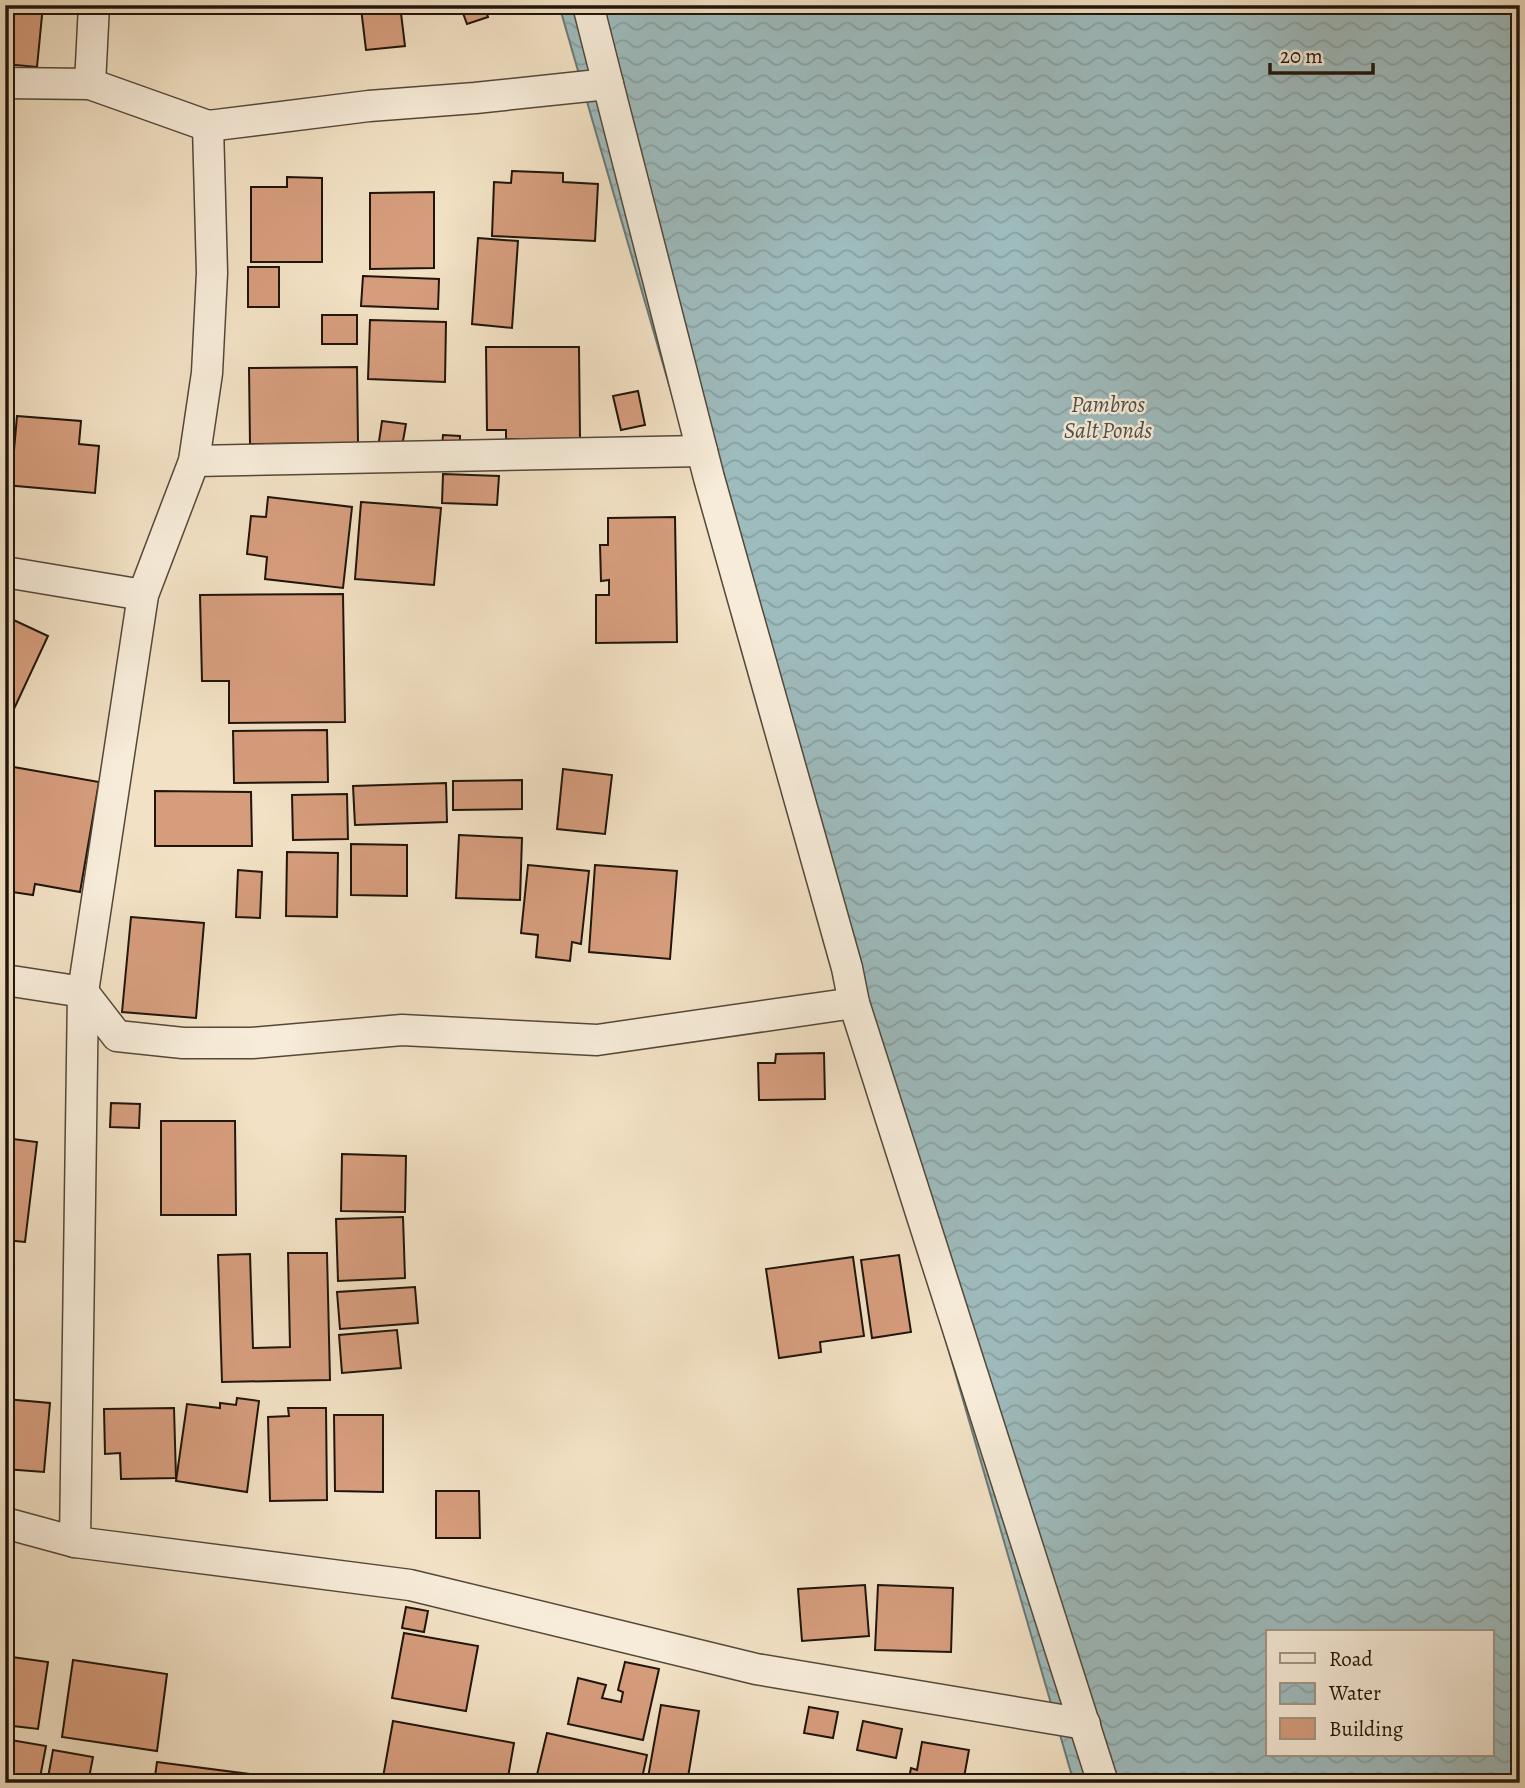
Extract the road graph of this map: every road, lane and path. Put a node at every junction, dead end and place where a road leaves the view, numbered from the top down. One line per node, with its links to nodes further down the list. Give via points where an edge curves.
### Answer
1 (94, 5): 4 (street)
2 (588, 5): 5 (street)
3 (5, 83): 4 (street)
4 (90, 84): 6 (street)
5 (608, 84): 6 (street); 7 (street)
6 (208, 126): 8 (street, via 212,273 207,373)
7 (702, 451): 8 (street); 13 (street)
8 (194, 461): 10 (street)
9 (5, 572): 10 (street)
10 (143, 595): 12 (street)
11 (5, 980): 12 (street)
12 (83, 992): 13 (street, via 117,1035 183,1043 252,1043 402,1030 597,1040); 15 (street)
13 (854, 1003): 16 (street)
14 (5, 1524): 15 (street)
15 (75, 1542): 16 (street, via 410,1585 756,1669)
16 (1085, 1724): 17 (street)
17 (1103, 1783)

